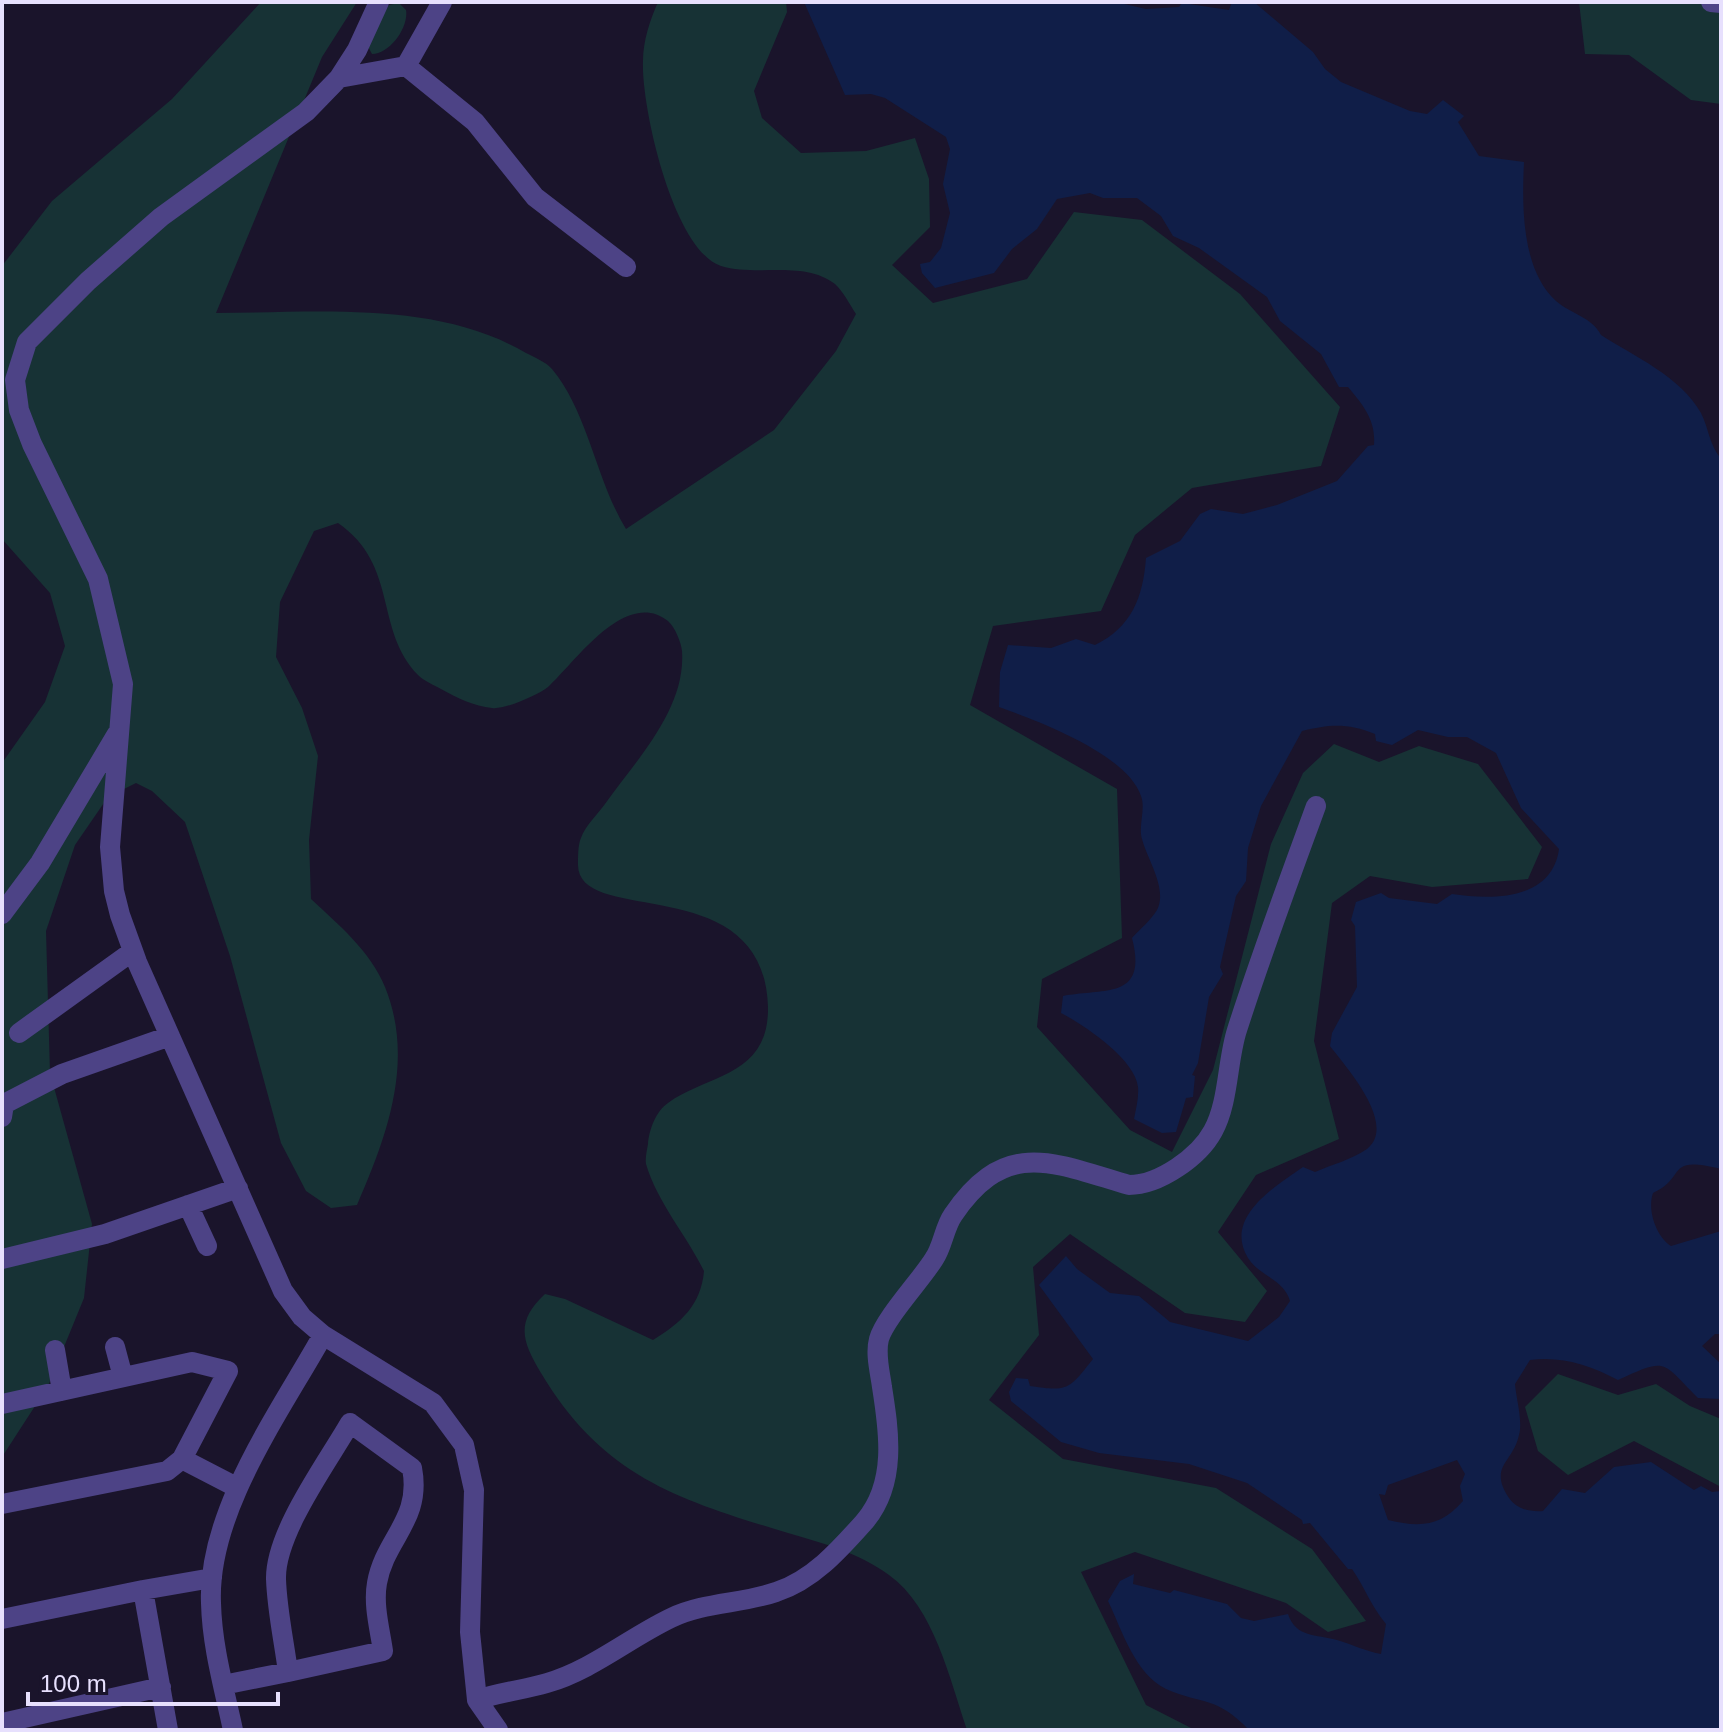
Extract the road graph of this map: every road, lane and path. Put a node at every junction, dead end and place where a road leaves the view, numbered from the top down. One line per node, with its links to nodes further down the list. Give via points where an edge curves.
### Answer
1 (379, 2): 6 (street)
2 (1711, 2): 3 (street)
3 (1721, 3)
4 (433, 5): 5 (street)
5 (406, 66): 6 (street); 7 (street, via 475,122 535,197)
6 (339, 78): 8 (street, via 306,112 161,217 27,342 15,380 19,410 98,579 123,684)
7 (626, 267)
8 (119, 731): 10 (street, via 40,863); 11 (street, via 110,847 114,891)
9 (1316, 806): 34 (street, via 1235,1033 1215,1128 1203,1145 1142,1185 1032,1161 996,1171 973,1187 950,1219 939,1253 879,1338 889,1454 868,1517 836,1553 801,1582 775,1593 672,1618 549,1683)
10 (2, 914)
11 (133, 951): 12 (street); 13 (street)
12 (19, 1033)
13 (170, 1036): 14 (street, via 62,1074 4,1104); 15 (street)
14 (2, 1117)
15 (238, 1188): 16 (street); 19 (street, via 283,1291)
16 (188, 1205): 17 (street); 18 (street, via 105,1234)
17 (207, 1246)
18 (2, 1259)
19 (323, 1335): 26 (street); 34 (street, via 433,1403 464,1445 474,1490 470,1632)
20 (115, 1347): 22 (street)
21 (55, 1350): 23 (street)
22 (123, 1377): 23 (street); 25 (street, via 192,1362 228,1371)
23 (62, 1391): 24 (street)
24 (2, 1404)
25 (182, 1459): 26 (street); 27 (street, via 167,1471)
26 (238, 1488): 28 (street)
27 (2, 1504)
28 (212, 1578): 29 (street); 32 (street, via 213,1629)
29 (143, 1590): 30 (street); 33 (street)
30 (2, 1619)
31 (288, 1672): 31 (street, via 383,1651 376,1584 413,1509 416,1486 412,1468 399,1455 350,1423 280,1554 276,1577); 32 (street)
32 (223, 1685): 37 (street)
33 (161, 1687): 35 (street); 36 (street)
34 (477, 1700): 38 (street)
35 (2, 1723)
36 (168, 1730)
37 (233, 1730)
38 (498, 1730)

